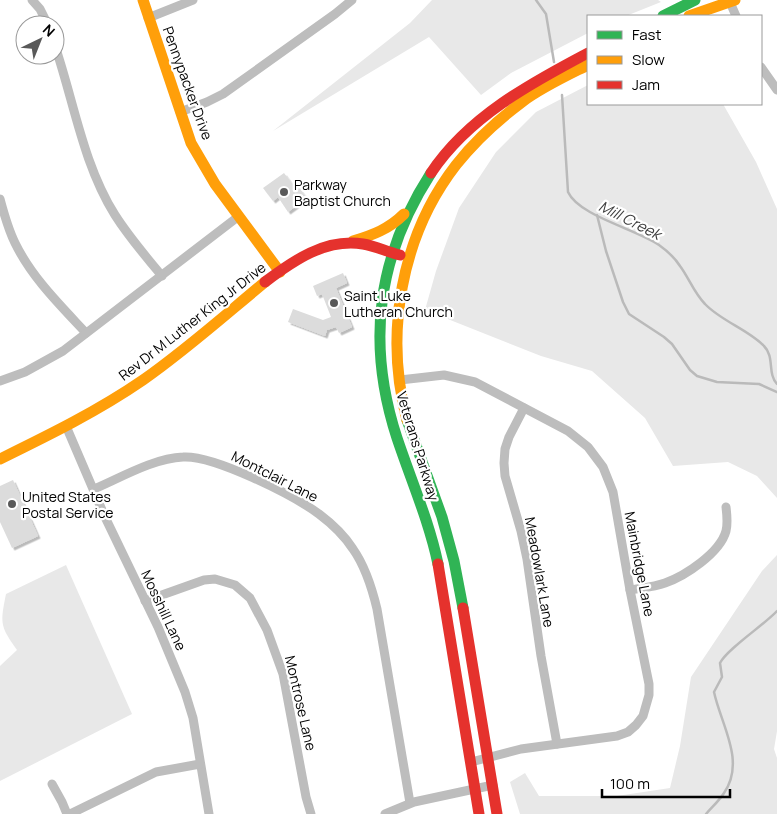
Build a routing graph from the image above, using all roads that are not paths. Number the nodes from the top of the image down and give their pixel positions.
1 (32, 0) edge
2 (143, 0) edge
3 (193, 0) edge
4 (352, 0) edge
5 (695, 0) edge
6 (731, 1) edge
7 (43, 15) edge
8 (665, 15) edge
9 (692, 15) edge
10 (736, 15) edge
11 (148, 18) junction
12 (587, 54) edge
13 (61, 65) edge
14 (587, 66) edge
15 (762, 68) edge
16 (777, 90) edge
17 (180, 112) junction
18 (0, 200) edge
19 (411, 205) junction
20 (239, 216) junction
21 (346, 243) junction
22 (392, 253) junction
23 (409, 256) junction
24 (280, 272) junction
25 (162, 276) junction
26 (86, 333) junction
27 (400, 380) junction
28 (0, 381) edge
29 (524, 408) junction
30 (66, 426) junction
31 (0, 459) edge
32 (94, 489) junction
33 (726, 508) dead end
34 (630, 590) junction
35 (145, 601) junction
36 (557, 744) junction
37 (487, 757) junction
38 (471, 762) junction
39 (200, 764) junction
40 (52, 784) dead end
41 (493, 785) junction
42 (475, 790) junction
43 (410, 803) junction
44 (68, 814) edge
45 (208, 814) edge
46 (311, 814) edge
47 (385, 814) edge
48 (479, 814) edge
49 (497, 814) edge

1 - 7 street
2 - 11 main road, Pennypacker Drive
3 - 11 street
4 - 17 street
5 - 8 main road
6 - 9 main road
6 - 10 street
11 - 17 main road, Pennypacker Drive
12 - 19 main road, Veterans Parkway
13 - 25 street
14 - 23 main road, Veterans Parkway
15 - 16 street
17 - 20 main road, Pennypacker Drive
18 - 26 street
19 - 21 main road
19 - 22 main road, Veterans Parkway
20 - 24 main road, Pennypacker Drive
20 - 25 street
21 - 22 main road, Rev Dr M Luther King Jr Drive
21 - 24 main road, Rev Dr M Luther King Jr Drive
22 - 23 main road, Rev Dr M Luther King Jr Drive
22 - 38 main road, Veterans Parkway
23 - 27 main road, Veterans Parkway
24 - 30 main road, Rev Dr M Luther King Jr Drive
25 - 26 street
26 - 28 street
27 - 29 street, Mainbridge Lane
27 - 37 main road, Veterans Parkway
29 - 34 street, Mainbridge Lane
29 - 36 street, Meadowlark Lane
30 - 31 main road, Rev Dr M Luther King Jr Drive
30 - 32 street, Mosshill Lane
32 - 35 street, Mosshill Lane
32 - 43 street, Montclair Lane
33 - 34 street
34 - 36 street, Mainbridge Lane
35 - 39 street, Mosshill Lane
35 - 46 street, Montrose Lane
36 - 37 street, Mainbridge Lane
37 - 38 street, Mainbridge Lane
37 - 41 main road, Veterans Parkway
38 - 42 main road, Veterans Parkway
39 - 44 street
39 - 45 street, Mosshill Lane
40 - 44 street
41 - 42 street
41 - 49 main road, Veterans Parkway
42 - 43 street
42 - 48 main road, Veterans Parkway
43 - 47 street

